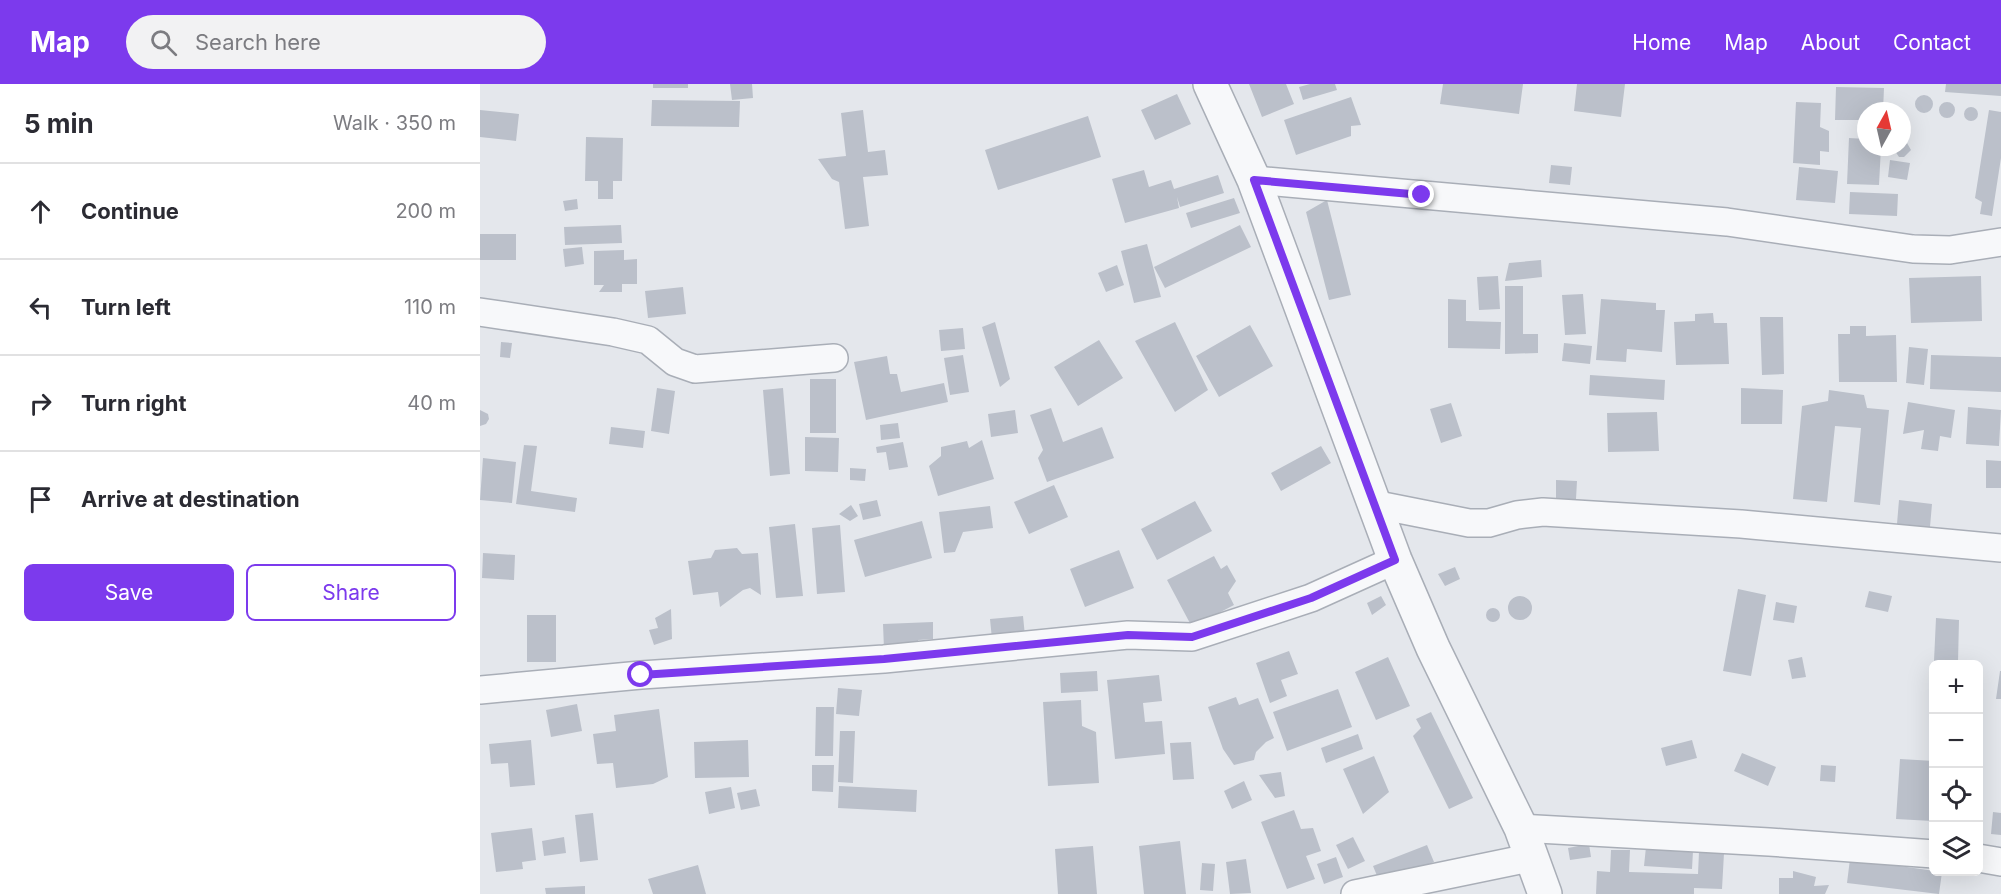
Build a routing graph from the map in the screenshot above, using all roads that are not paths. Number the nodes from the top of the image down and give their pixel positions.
1 (1210, 84) edge
2 (1254, 180) junction
3 (2001, 242) edge
4 (480, 312) edge
5 (834, 358) dead end
6 (1373, 504) junction
7 (2001, 548) edge
8 (1395, 560) junction
9 (480, 690) edge
10 (1525, 843) junction
11 (1929, 854) edge
12 (1983, 859) edge
13 (2001, 862) edge
14 (1355, 894) edge
15 (1545, 894) edge

1 - 2 street
2 - 3 street
2 - 6 street
4 - 5 street
6 - 7 street
6 - 8 street
8 - 9 street
8 - 10 street
10 - 11 street
10 - 14 street
10 - 15 street
12 - 13 street

